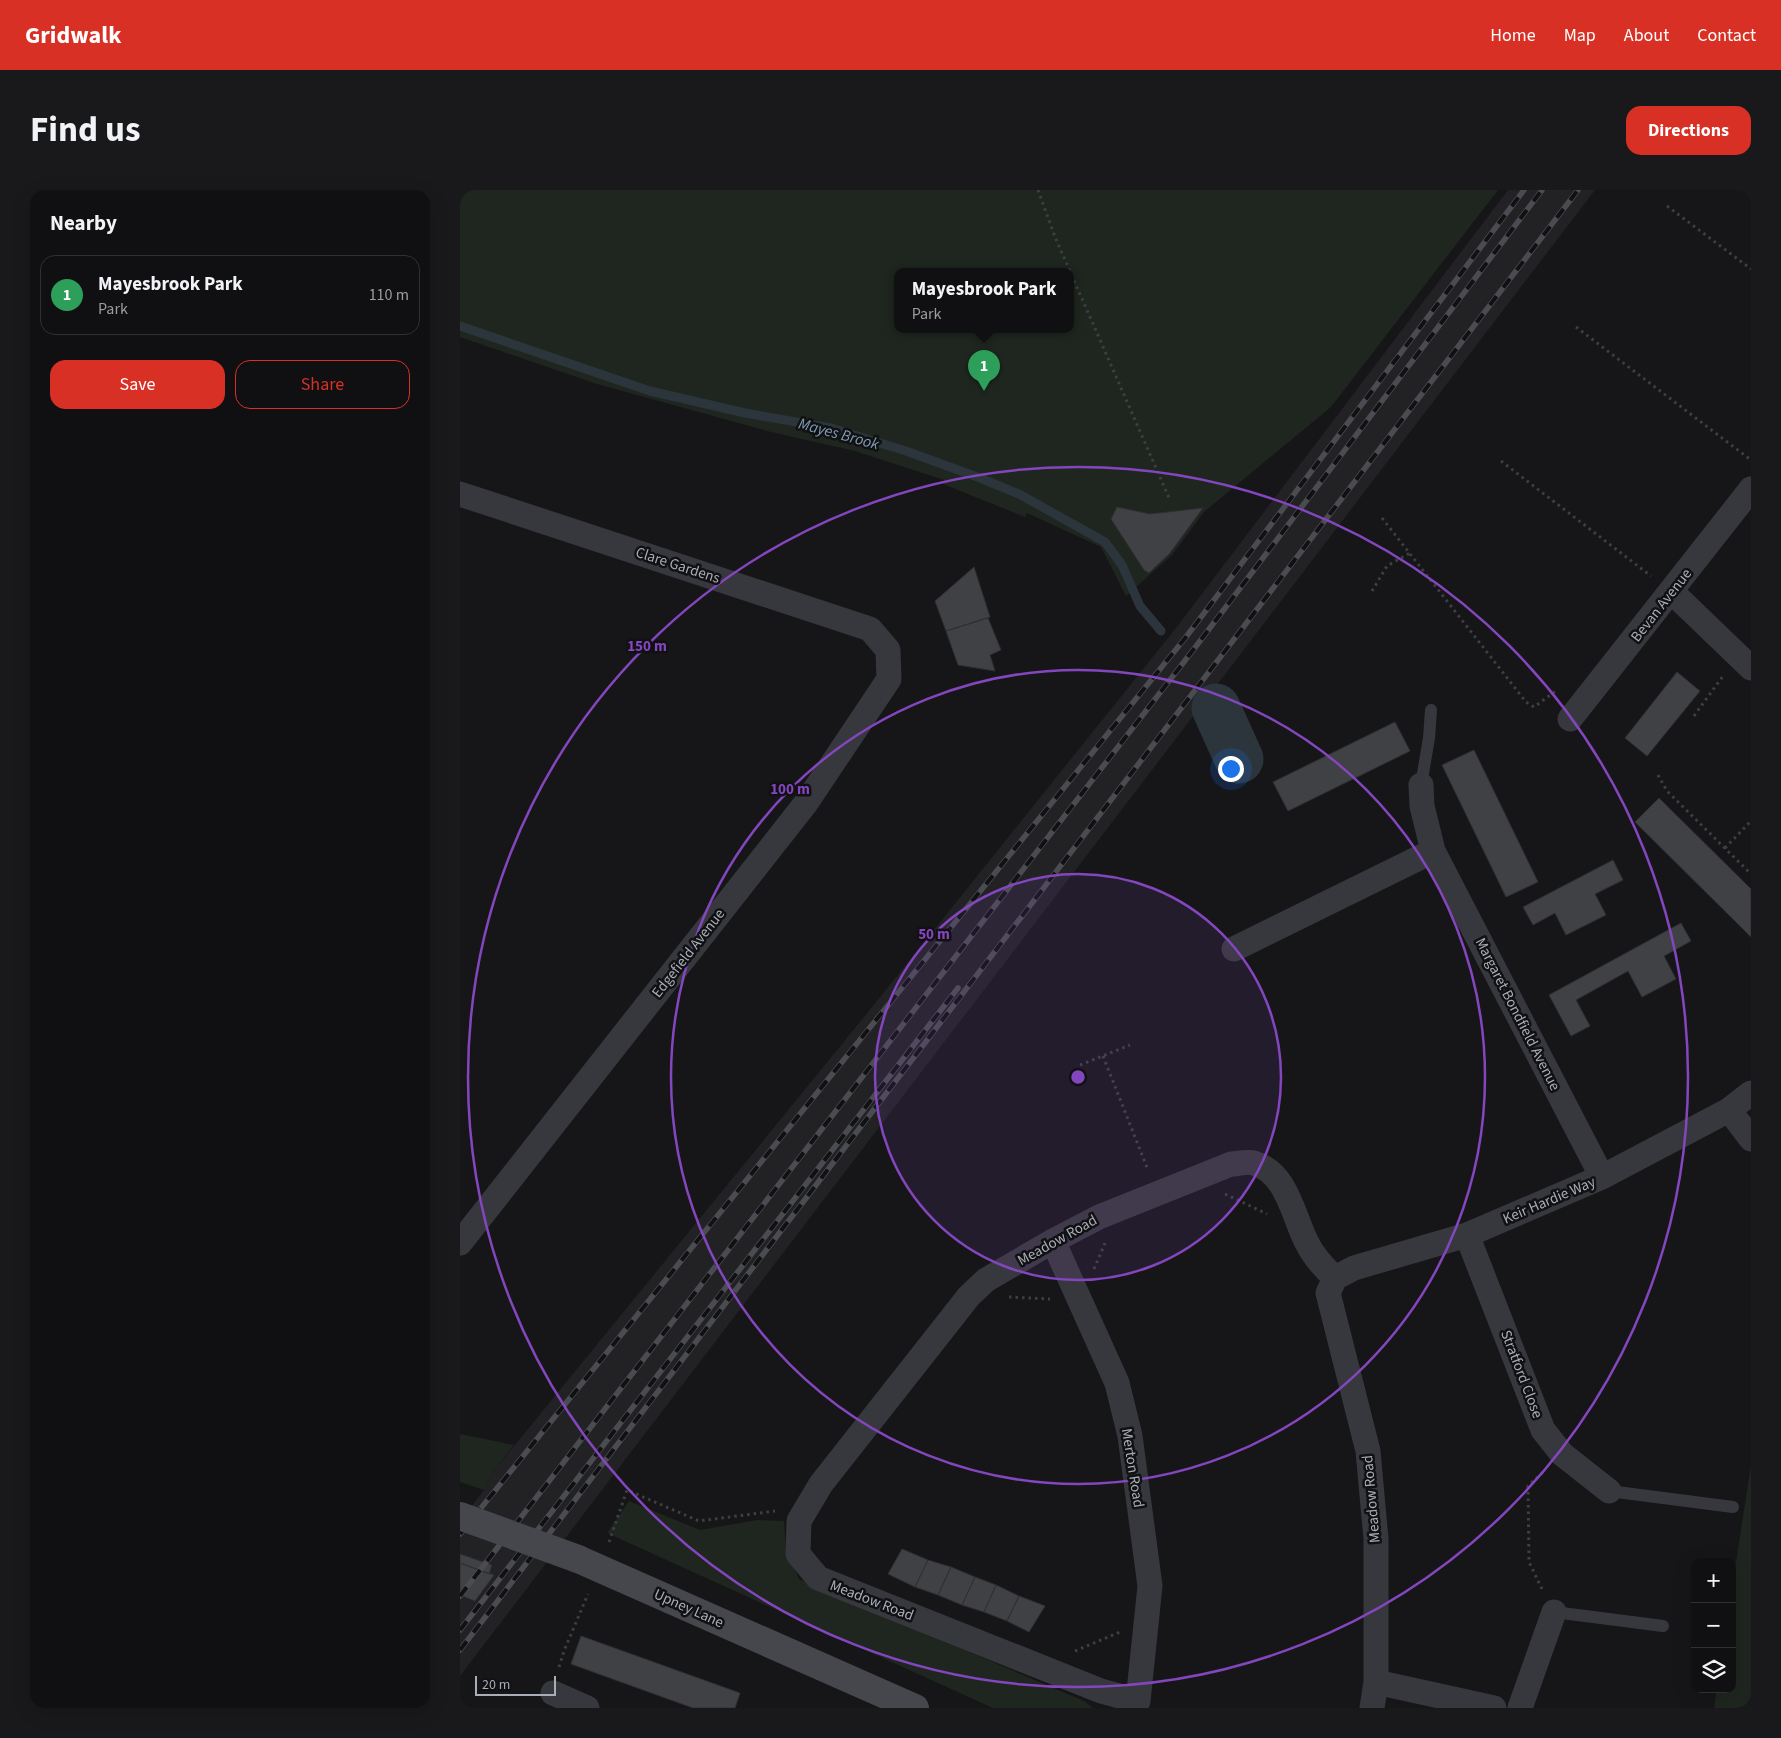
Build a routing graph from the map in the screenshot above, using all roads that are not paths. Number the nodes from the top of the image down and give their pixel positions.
1 (1751, 489) edge
2 (460, 494) edge
3 (1672, 592) junction
4 (888, 650) joint
5 (1744, 661) edge
6 (1431, 710) dead end
7 (1577, 711) road end
8 (1421, 785) joint
9 (1433, 851) junction
10 (1234, 949) dead end
11 (1751, 1093) edge
12 (1729, 1110) junction
13 (1751, 1139) edge
14 (1602, 1177) junction
15 (1467, 1235) junction
16 (1053, 1241) junction
17 (460, 1243) edge
18 (1335, 1278) junction
19 (1609, 1491) joint
20 (1733, 1507) dead end
21 (460, 1516) edge
22 (1554, 1612) joint
23 (1663, 1626) dead end
24 (1376, 1682) junction
25 (553, 1693) dead end
26 (1137, 1704) edge
27 (587, 1708) edge
28 (915, 1708) edge
29 (1372, 1708) edge
30 (1494, 1708) edge
31 (1520, 1708) edge

1 - 3 street, Bevan Avenue
2 - 4 street, Clare Gardens
3 - 5 street
3 - 7 street, Bevan Avenue
4 - 17 street, Edgefield Avenue
6 - 8 lane
8 - 9 street, Margaret Bondfield Avenue
9 - 10 street
9 - 14 street, Margaret Bondfield Avenue
11 - 12 street, Keir Hardie Way
12 - 13 street
12 - 14 street, Keir Hardie Way
14 - 15 street, Keir Hardie Way
15 - 18 street, Keir Hardie Way
15 - 19 street, Stratford Close
16 - 18 street, Meadow Road
16 - 26 street, Merton Road
16 - 26 street, Meadow Road
18 - 24 street, Meadow Road
19 - 20 lane
21 - 28 street, Upney Lane, bridge
22 - 23 lane
22 - 31 street
24 - 29 street, Meadow Road
24 - 30 street
25 - 27 street

